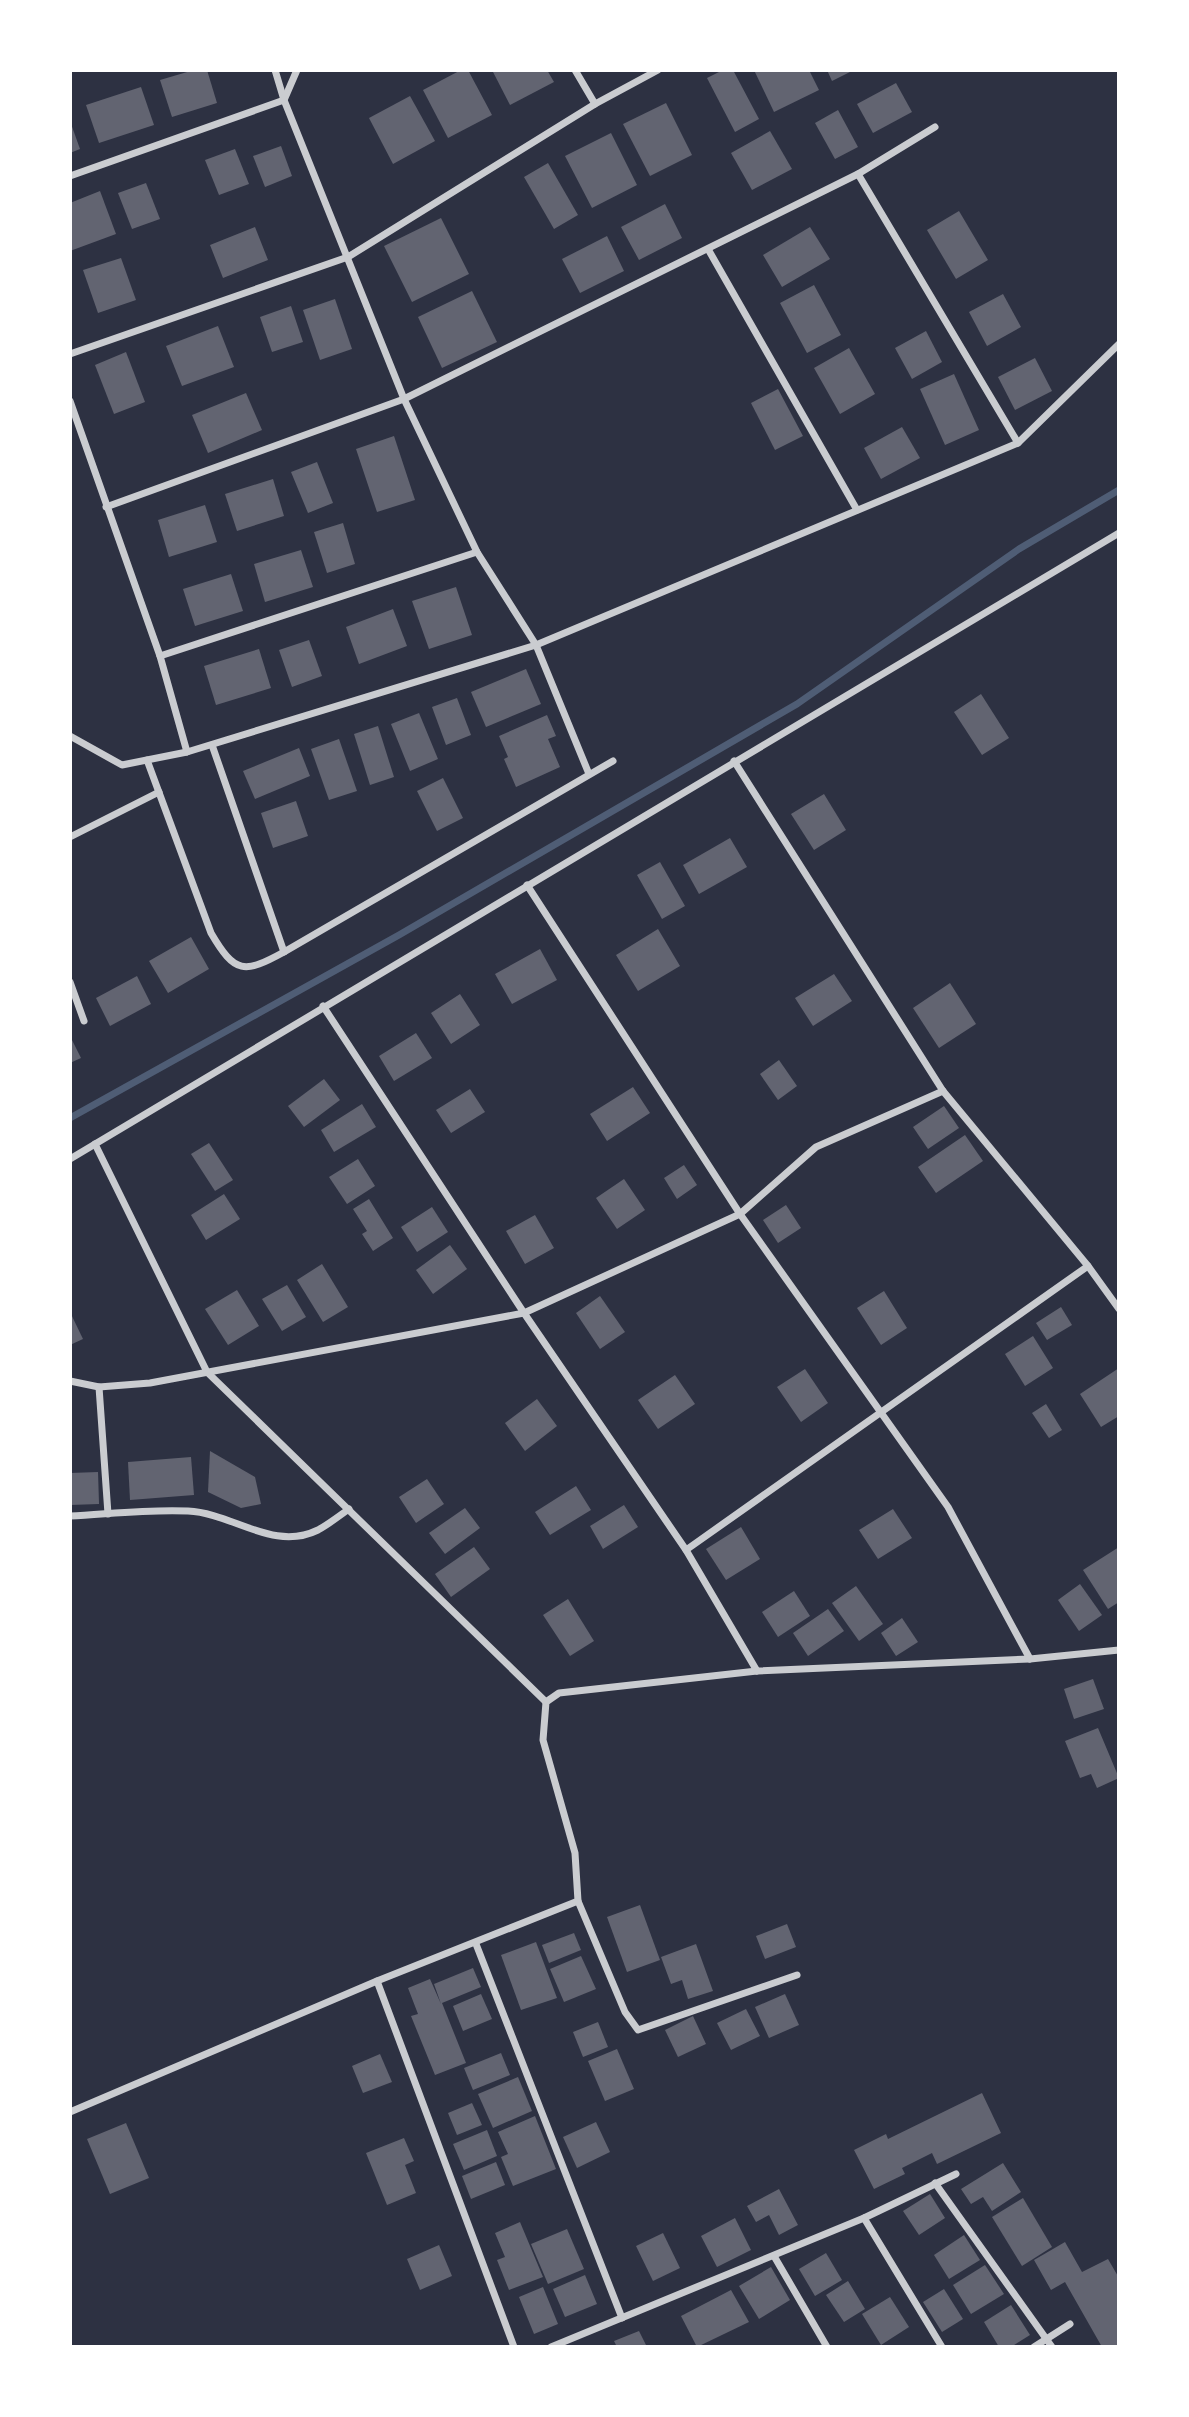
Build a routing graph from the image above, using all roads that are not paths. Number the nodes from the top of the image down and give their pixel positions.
1 (275, 70) edge
2 (297, 70) edge
3 (575, 70) edge
4 (658, 70) edge
5 (284, 100) junction
6 (594, 104) junction
7 (935, 127) dead end
8 (858, 174) junction
9 (70, 176) edge
10 (708, 249) junction
11 (348, 257) junction
12 (1119, 344) edge
13 (70, 354) edge
14 (404, 399) junction
15 (70, 401) edge
16 (1017, 443) junction
17 (106, 507) junction
18 (857, 510) junction
19 (1119, 533) edge
20 (477, 552) junction
21 (536, 645) junction
22 (160, 656) junction
23 (70, 736) edge
24 (212, 745) junction
25 (187, 752) junction
26 (147, 760) junction
27 (613, 761) dead end
28 (734, 761) junction
29 (589, 774) junction
30 (159, 792) junction
31 (70, 837) edge
32 (527, 885) junction
33 (284, 952) junction
34 (70, 982) edge
35 (323, 1006) junction
36 (84, 1021) dead end
37 (943, 1091) junction
38 (95, 1143) junction
39 (70, 1159) edge
40 (740, 1214) junction
41 (1088, 1266) junction
42 (1119, 1309) edge
43 (524, 1313) junction
44 (207, 1372) junction
45 (70, 1381) edge
46 (99, 1387) junction
47 (880, 1411) junction
48 (349, 1509) junction
49 (108, 1514) junction
50 (70, 1516) edge
51 (686, 1550) junction
52 (1119, 1650) edge
53 (1030, 1659) junction
54 (757, 1671) junction
55 (546, 1702) junction
56 (578, 1901) junction
57 (476, 1944) junction
58 (797, 1975) dead end
59 (377, 1982) junction
60 (70, 2112) edge
61 (956, 2174) dead end
62 (935, 2183) junction
63 (864, 2218) junction
64 (774, 2256) junction
65 (622, 2318) junction
66 (1070, 2324) dead end
67 (1046, 2338) junction
68 (514, 2347) edge
69 (551, 2347) edge
70 (827, 2347) edge
71 (942, 2347) edge
72 (1034, 2347) edge
73 (1052, 2347) edge

1 - 5 street
2 - 5 street
3 - 6 street
4 - 6 street
5 - 9 street
5 - 11 street
6 - 11 street
7 - 8 street
8 - 10 street
8 - 16 street
10 - 14 street
10 - 18 street
11 - 13 street
11 - 14 street
12 - 16 street
14 - 17 street
14 - 20 street
15 - 17 street
16 - 18 street
17 - 22 street
18 - 21 street
19 - 28 street
20 - 21 street
20 - 22 street
21 - 24 street
21 - 29 street
22 - 25 street
23 - 26 street
24 - 25 street
24 - 33 street
25 - 26 street
26 - 30 street
27 - 29 street
28 - 32 street
28 - 37 street
29 - 33 street
30 - 31 street
30 - 33 street
32 - 35 street
32 - 40 street
34 - 36 street
35 - 38 street
35 - 43 street
37 - 40 street
37 - 41 street
38 - 39 street
38 - 44 street
40 - 43 street
40 - 47 street
41 - 42 street
41 - 47 street
43 - 44 street
43 - 51 street
44 - 46 street
44 - 48 street
45 - 46 street
46 - 49 street
47 - 51 street
47 - 53 street
48 - 49 street
48 - 55 street
49 - 50 street
51 - 54 street
52 - 53 street
53 - 54 street
54 - 55 street
55 - 56 street
56 - 57 street
56 - 58 street
57 - 59 street
57 - 65 street
59 - 60 street
59 - 68 street
61 - 62 street
62 - 63 street
62 - 67 street
63 - 64 street
63 - 71 street
64 - 65 street
64 - 70 street
65 - 69 street
66 - 67 street
67 - 72 street
67 - 73 street

